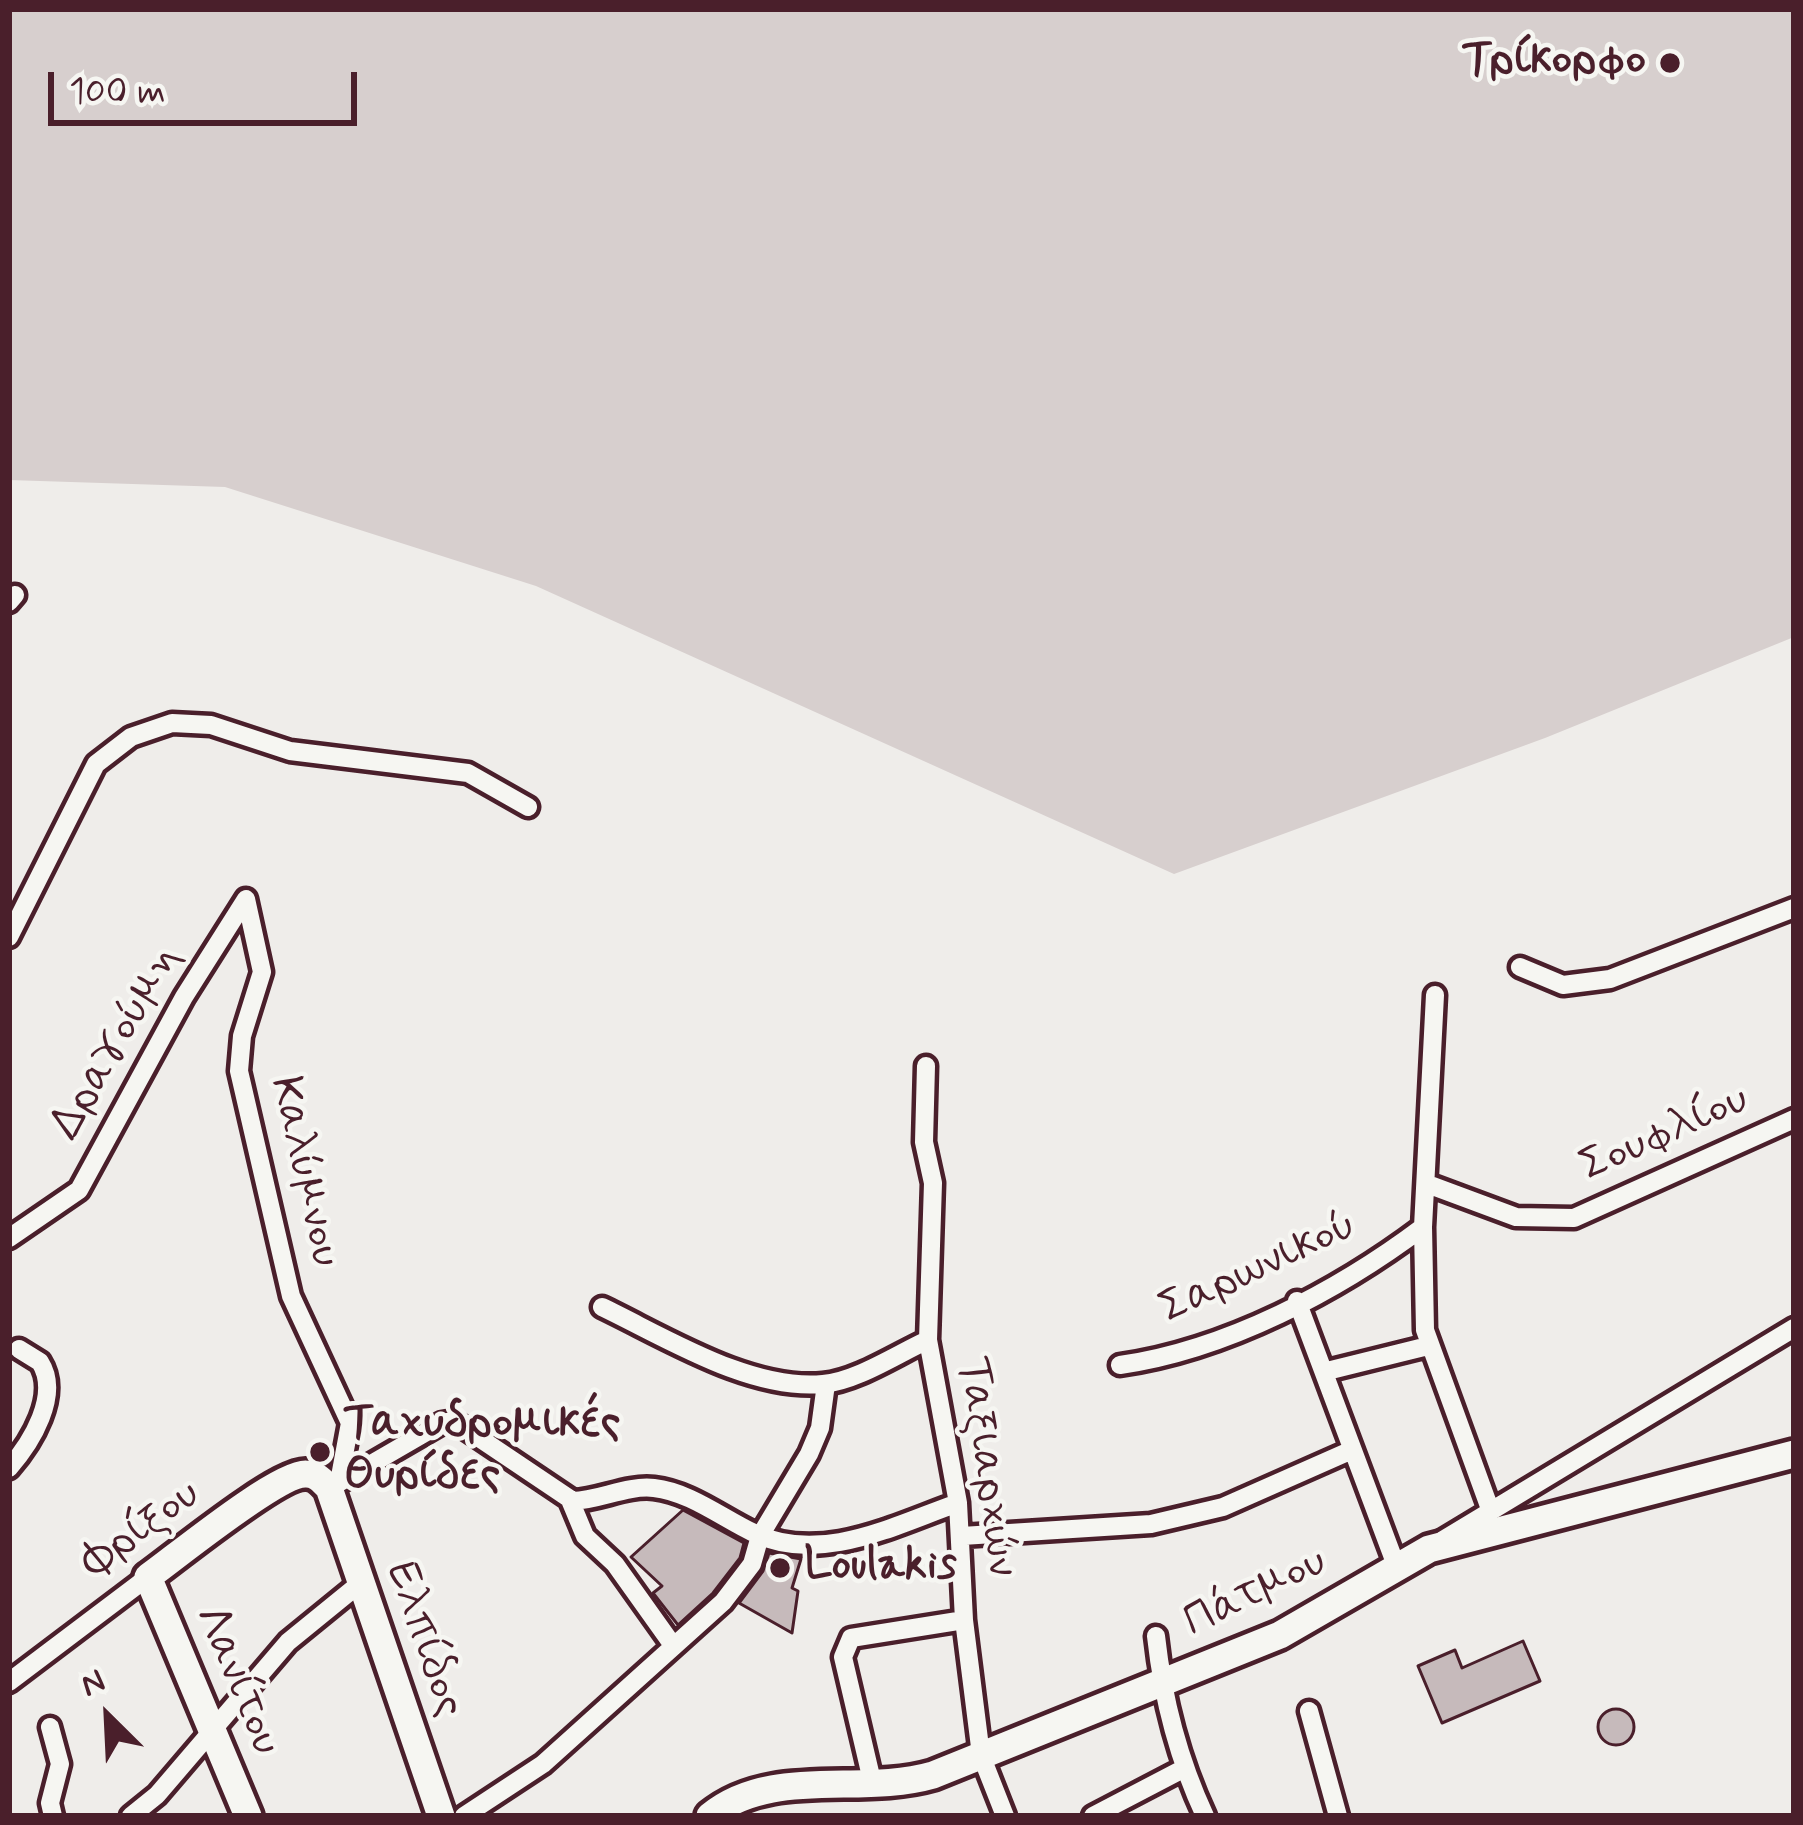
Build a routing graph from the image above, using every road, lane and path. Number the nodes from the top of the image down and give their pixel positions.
1 (528, 807) dead end
2 (1794, 908) edge
3 (230, 922) joint
4 (9, 937) edge
5 (1520, 967) dead end
6 (1435, 995) dead end
7 (926, 1066) dead end
8 (1794, 1118) edge
9 (1430, 1185) junction
10 (1424, 1227) junction
11 (9, 1238) edge
12 (1297, 1301) junction
13 (602, 1306) dead end
14 (1794, 1328) edge
15 (928, 1340) junction
16 (1428, 1346) junction
17 (19, 1349) dead end
18 (1120, 1365) dead end
19 (1327, 1371) junction
20 (826, 1384) junction
21 (1352, 1450) junction
22 (1794, 1454) edge
23 (9, 1468) edge
24 (334, 1485) junction
25 (570, 1500) junction
26 (958, 1503) junction
27 (1490, 1509) junction
28 (760, 1536) junction
29 (962, 1536) junction
30 (1429, 1549) junction
31 (1397, 1568) junction
32 (148, 1577) junction
33 (358, 1585) junction
34 (964, 1620) junction
35 (1156, 1636) dead end
36 (672, 1644) junction
37 (9, 1682) edge
38 (1162, 1684) junction
39 (1310, 1711) dead end
40 (50, 1726) dead end
41 (210, 1732) junction
42 (981, 1755) junction
43 (1183, 1769) junction
44 (873, 1785) junction
45 (53, 1816) edge
46 (131, 1816) edge
47 (248, 1816) edge
48 (441, 1816) edge
49 (464, 1816) edge
50 (710, 1816) edge
51 (1005, 1816) edge
52 (1093, 1816) edge
53 (1205, 1816) edge
54 (1338, 1816) edge

1 - 4 street
2 - 5 street
3 - 11 street, Δραγούμη
3 - 24 street, Καλύμνου
6 - 9 street
7 - 15 street, Ταξιαρχών
8 - 9 street, Σουφλίου
9 - 10 street
10 - 12 street, Σαρωνικού
10 - 16 street
12 - 18 street, Σαρωνικού
12 - 19 street
13 - 20 street
14 - 27 street, Πάτμου
15 - 20 street, Ταξιαρχών
15 - 26 street, Ταξιαρχών
16 - 19 street
16 - 27 street
17 - 23 street
19 - 21 street
20 - 28 street
21 - 29 street
21 - 31 street
22 - 30 street
24 - 25 street
24 - 32 street, Φρίξου
24 - 33 street, Ελπίδος
25 - 28 street
25 - 36 street
26 - 28 street
26 - 29 street, Ταξιαρχών
27 - 30 street, Πάτμου
28 - 36 street
29 - 34 street, Ταξιαρχών
30 - 31 street, Πάτμου
31 - 38 street, Πάτμου
32 - 37 street, Φρίξου
32 - 41 street, Λανίτου
33 - 41 street
33 - 48 street, Ελπίδος
34 - 42 street, Ταξιαρχών
34 - 44 street
35 - 38 street
36 - 49 street
38 - 42 street, Πάτμου
38 - 43 street
39 - 54 street
40 - 45 street
41 - 46 street
41 - 47 street, Λανίτου
42 - 44 street, Πάτμου
42 - 51 street, Ταξιαρχών
43 - 52 street
43 - 53 street
44 - 50 street, Πάτμου

